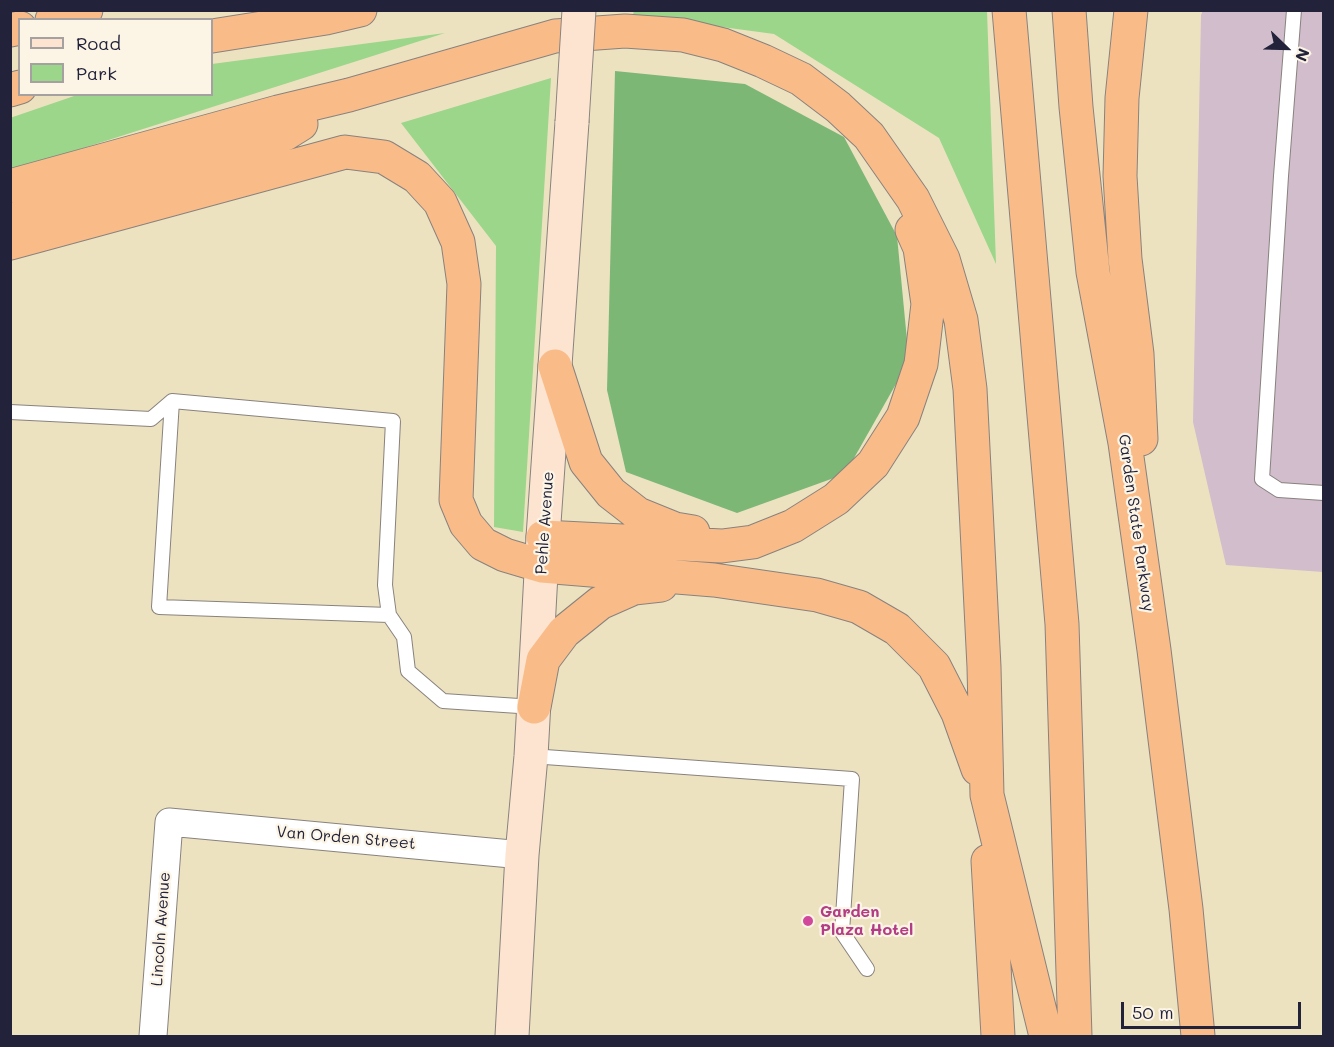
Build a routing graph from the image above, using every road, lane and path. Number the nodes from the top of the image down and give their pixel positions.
1 (86, 10) edge
2 (360, 10) edge
3 (579, 10) edge
4 (1009, 10) edge
5 (1069, 10) edge
6 (1131, 10) edge
7 (1294, 10) edge
8 (59, 18) edge
9 (213, 36) edge
10 (349, 95) junction
11 (869, 136) junction
12 (10, 186) edge
13 (10, 221) edge
14 (10, 243) edge
15 (555, 366) junction
16 (172, 401) junction
17 (10, 412) edge
18 (1323, 493) edge
19 (793, 526) junction
20 (543, 552) junction
21 (714, 580) junction
22 (389, 615) junction
23 (1154, 650) junction
24 (534, 707) junction
25 (531, 756) junction
26 (987, 795) junction
27 (169, 822) joint
28 (522, 855) junction
29 (867, 969) dead end
30 (153, 1036) edge
31 (512, 1036) edge
32 (998, 1036) edge
33 (1046, 1036) edge
34 (1075, 1036) edge
35 (1198, 1036) edge

1 - 8 highway
2 - 9 highway
3 - 15 street, Pehle Avenue, bridge
4 - 34 highway
5 - 23 highway, Garden State Parkway
6 - 23 highway
7 - 18 lane
10 - 11 highway
10 - 12 highway
10 - 13 highway
11 - 19 highway
11 - 26 highway
14 - 20 highway
15 - 19 highway
15 - 20 street, Pehle Avenue
16 - 17 lane
16 - 22 lane
16 - 22 lane
19 - 20 highway
20 - 21 highway
20 - 24 street, Pehle Avenue
21 - 24 highway
21 - 26 highway
22 - 24 lane
23 - 35 highway, Garden State Parkway
24 - 25 street, Pehle Avenue
25 - 28 street, Pehle Avenue
25 - 29 lane
26 - 32 highway
26 - 33 highway
27 - 28 street, Van Orden Street
27 - 30 street, Lincoln Avenue
28 - 31 street, Pehle Avenue

